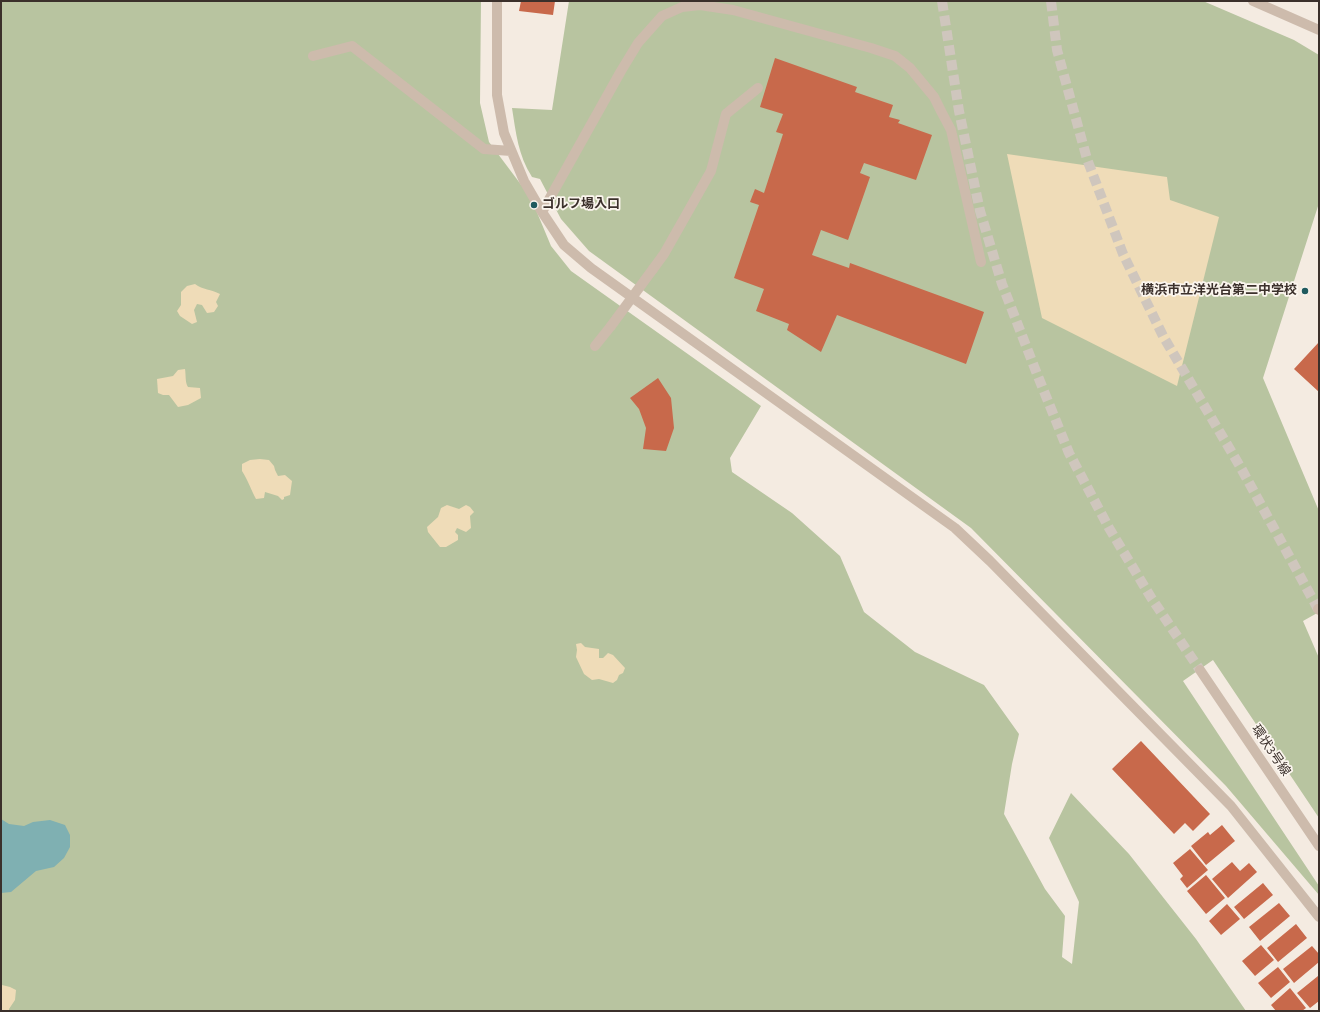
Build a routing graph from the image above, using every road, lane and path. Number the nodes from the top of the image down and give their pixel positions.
1 (497, 1) edge
2 (1253, 1) edge
3 (1319, 30) edge
4 (313, 56) dead end
5 (758, 88) dead end
6 (511, 151) junction
7 (542, 212) junction
8 (981, 262) dead end
9 (595, 346) dead end
10 (1200, 670) tunnel mouth
11 (1319, 846) edge
12 (1319, 917) edge

1 - 6 street
2 - 3 street
4 - 6 street
5 - 9 street, bridge
6 - 7 street
7 - 8 street
7 - 12 street
10 - 11 street, 環状3号線

